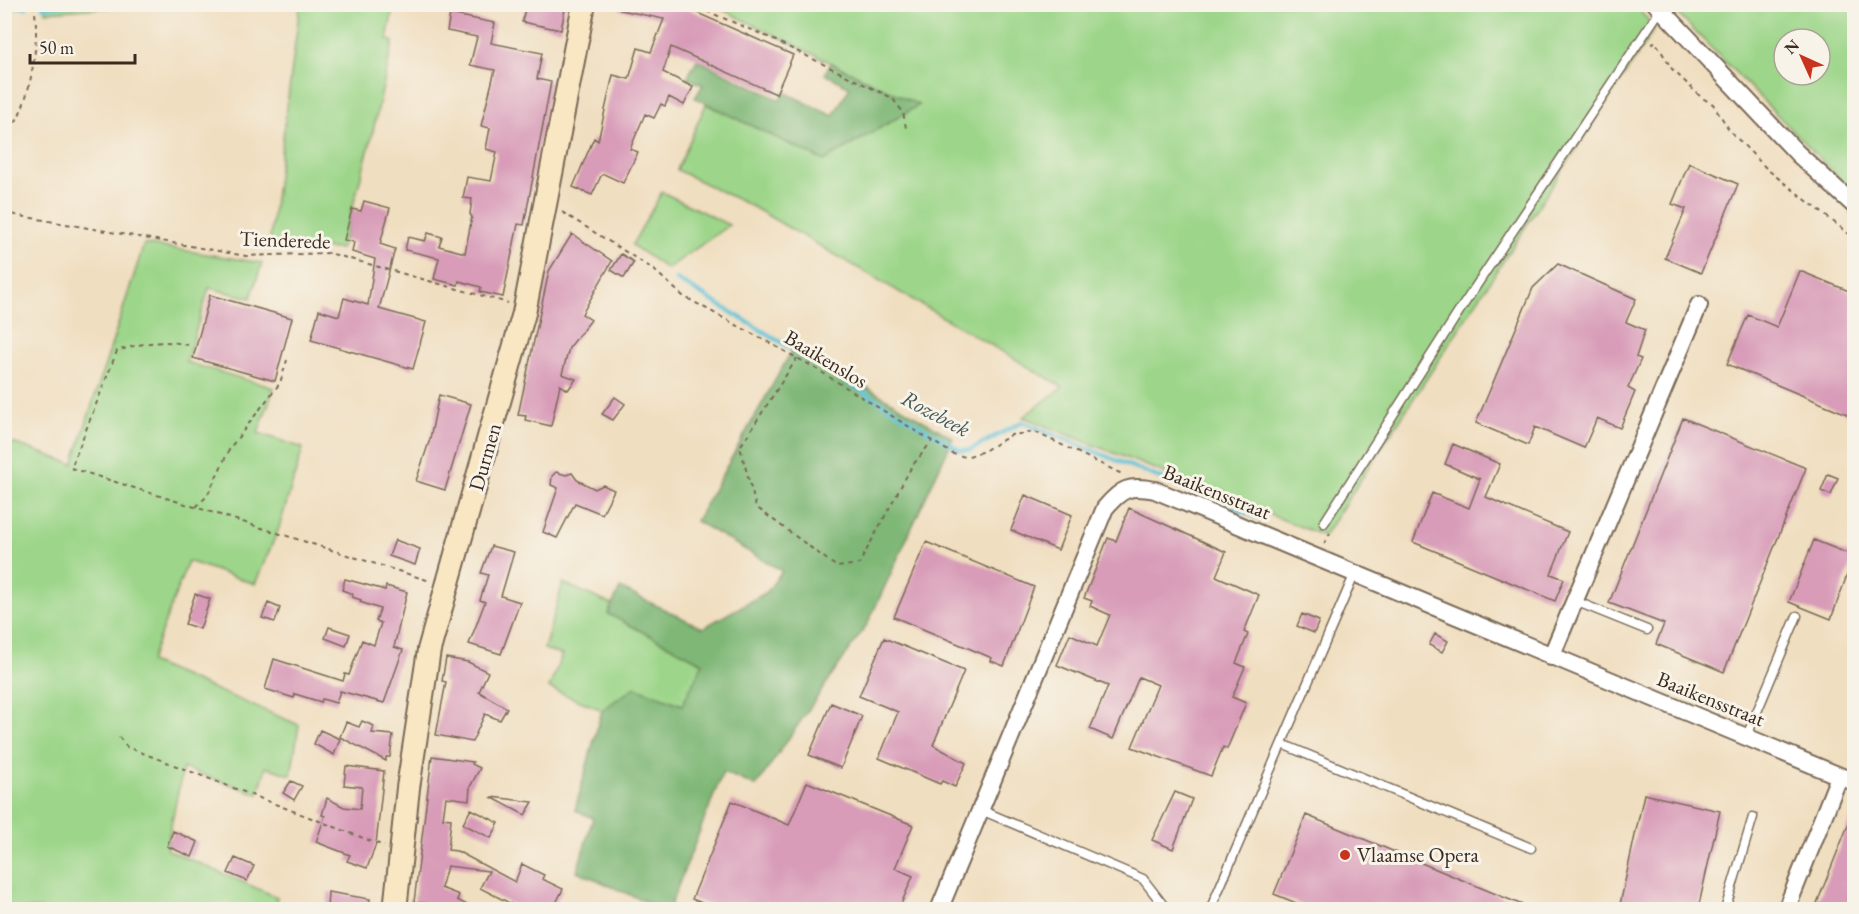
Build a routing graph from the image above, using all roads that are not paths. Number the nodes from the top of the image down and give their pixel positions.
1 (584, 4) edge
2 (1659, 7) edge
3 (1854, 205) edge
4 (1699, 305) dead end
5 (1324, 523) dead end
6 (1355, 573) junction
7 (1575, 601) junction
8 (1797, 616) dead end
9 (1647, 630) dead end
10 (1551, 657) junction
11 (1746, 738) junction
12 (1282, 744) junction
13 (1847, 779) edge
14 (981, 810) junction
15 (1753, 817) dead end
16 (1531, 848) dead end
17 (395, 909) edge
18 (939, 909) edge
19 (1167, 909) edge
20 (1210, 909) edge
21 (1725, 909) edge
22 (1786, 909) edge

1 - 17 street, Durmen
2 - 3 street
2 - 5 lane
4 - 7 street
6 - 10 street, Baaikensstraat
6 - 12 lane
6 - 14 street, Baaikensstraat
7 - 9 lane
7 - 10 street
8 - 11 lane
10 - 11 street, Baaikensstraat
11 - 13 street, Baaikensstraat
12 - 16 lane
12 - 20 lane
13 - 22 street
14 - 18 street, Baaikensstraat
14 - 19 lane
15 - 21 lane

